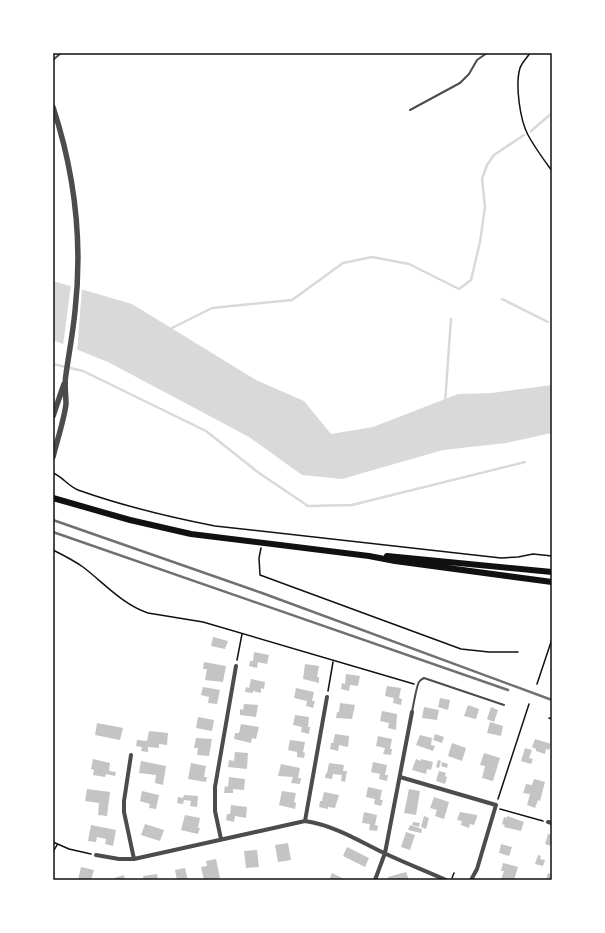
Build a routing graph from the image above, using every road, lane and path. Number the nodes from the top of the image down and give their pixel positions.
1 (61, 53) edge
2 (487, 53) edge
3 (530, 53) edge
4 (53, 60) edge
5 (53, 107) edge
6 (410, 110) dead end
7 (552, 172) edge
8 (65, 381) junction
9 (53, 416) edge
10 (53, 457) edge
11 (53, 473) edge
12 (53, 498) edge
13 (262, 543) junction
14 (53, 550) edge
15 (369, 556) junction
16 (552, 556) edge
17 (552, 572) edge
18 (552, 582) edge
19 (242, 634) junction
20 (552, 639) edge
21 (518, 652) dead end
22 (334, 661) junction
23 (236, 666) joint
24 (537, 684) dead end
25 (417, 686) junction
26 (327, 697) joint
27 (529, 704) dead end
28 (504, 705) dead end
29 (412, 712) joint
30 (548, 718) dead end
31 (552, 720) edge
32 (131, 755) dead end
33 (400, 777) junction
34 (496, 805) junction
35 (305, 821) junction
36 (550, 823) edge
37 (221, 839) junction
38 (53, 842) edge
39 (58, 845) junction
40 (53, 852) edge
41 (385, 853) junction
42 (96, 855) joint
43 (134, 859) junction
44 (454, 873) dead end
45 (375, 880) edge
46 (446, 880) edge
47 (451, 880) edge
48 (471, 880) edge

1 - 4 lane
2 - 6 lane
3 - 7 path
5 - 8 street
8 - 9 street
8 - 10 street
11 - 16 path
12 - 13 main road
13 - 15 main road
13 - 21 path
14 - 19 path
15 - 17 main road
15 - 18 main road
19 - 22 path
19 - 23 path
20 - 24 path
22 - 25 path
22 - 26 path
23 - 37 street
25 - 28 lane
25 - 29 lane
26 - 35 street
27 - 34 path
29 - 33 street
30 - 31 path
32 - 43 street
33 - 34 street
33 - 41 street
34 - 36 path
34 - 48 street
35 - 37 street
35 - 41 street
37 - 43 street
38 - 39 path
39 - 40 path
39 - 42 path
41 - 45 street
41 - 46 street
42 - 43 street
44 - 47 path

